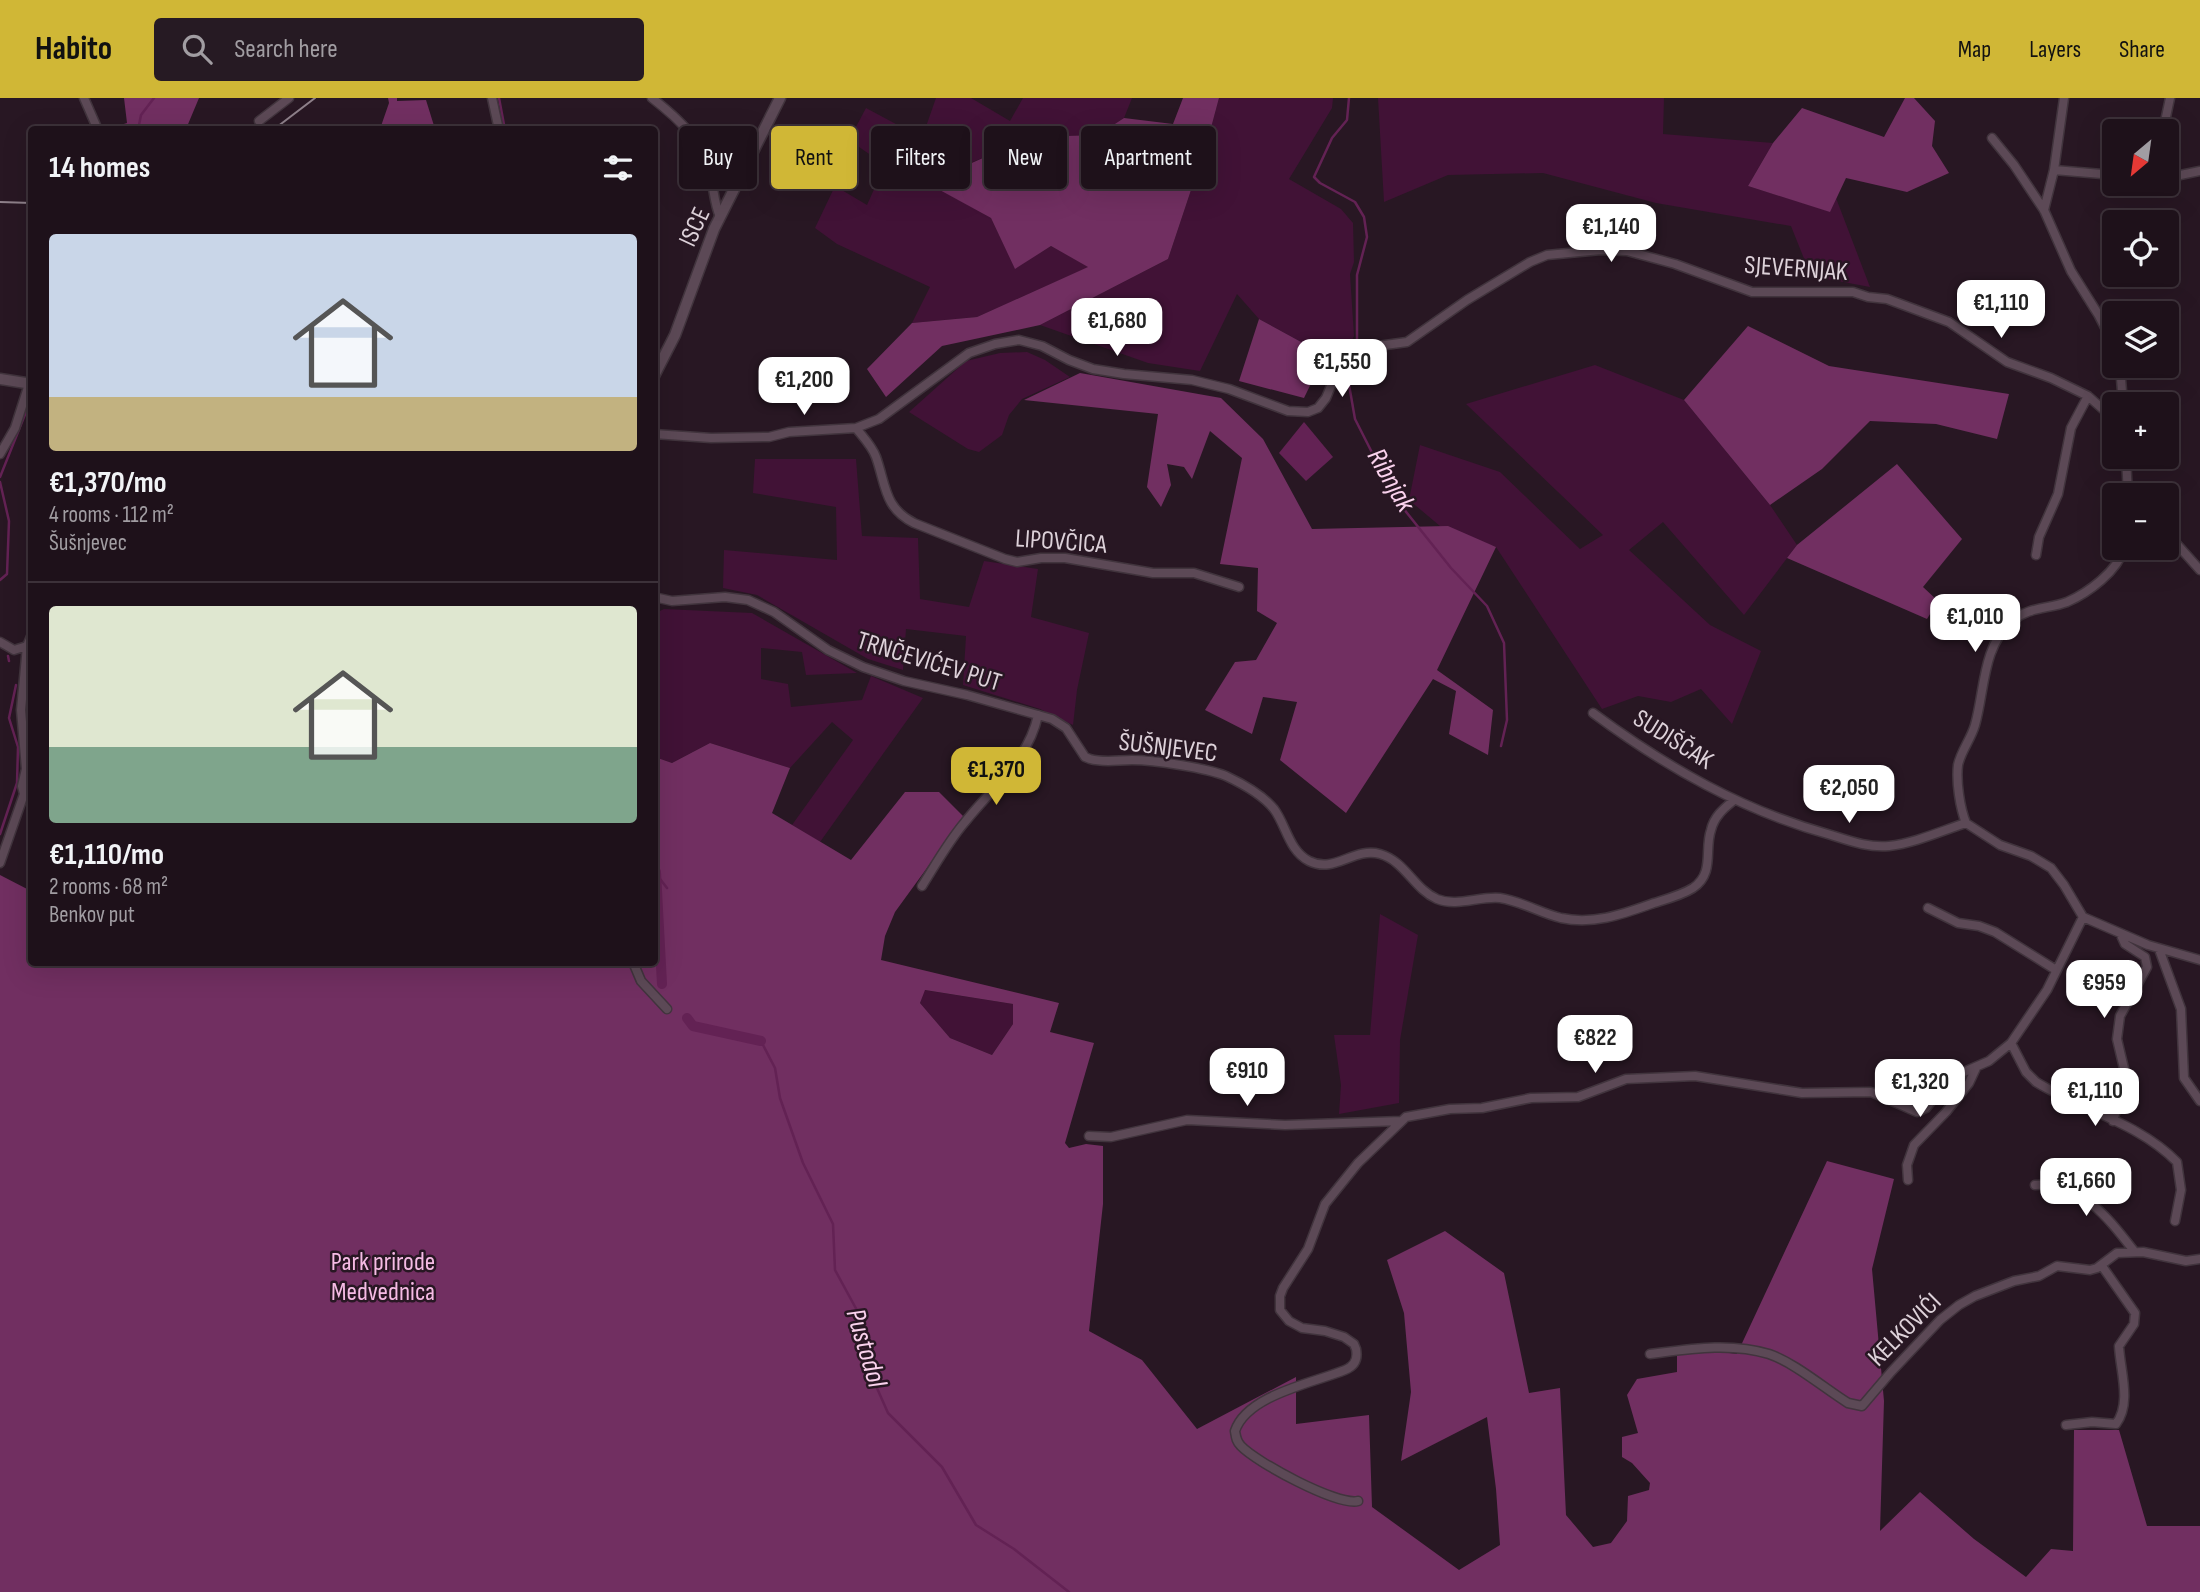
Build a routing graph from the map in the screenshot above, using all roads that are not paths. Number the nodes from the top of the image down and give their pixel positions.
1 (84, 98) edge
2 (289, 98) edge
3 (492, 98) edge
4 (652, 98) edge
5 (780, 98) edge
6 (2064, 98) edge
7 (2170, 98) edge
8 (2166, 119) edge
9 (259, 121) dead end
10 (96, 126) edge
11 (498, 126) edge
12 (1992, 138) dead end
13 (2054, 170) junction
14 (2200, 171) edge
15 (2102, 174) edge
16 (2179, 175) edge
17 (2044, 210) junction
18 (720, 217) junction
19 (2102, 322) edge
20 (658, 368) edge
21 (0, 379) edge
22 (28, 384) edge
23 (28, 390) edge
24 (2088, 396) junction
25 (2102, 408) edge
26 (856, 428) junction
27 (658, 434) edge
28 (0, 454) edge
29 (2179, 547) edge
30 (2036, 555) dead end
31 (2118, 560) edge
32 (2200, 570) edge
33 (1239, 587) dead end
34 (658, 598) edge
35 (0, 642) edge
36 (27, 646) joint
37 (1593, 713) dead end
38 (1038, 715) junction
39 (1733, 801) junction
40 (1966, 823) junction
41 (0, 863) edge
42 (922, 886) dead end
43 (1928, 908) dead end
44 (2083, 917) junction
45 (2120, 933) junction
46 (2159, 949) junction
47 (2200, 960) edge
48 (635, 966) edge
49 (2056, 970) junction
50 (667, 1009) dead end
51 (2011, 1043) junction
52 (1976, 1068) junction
53 (2200, 1101) edge
54 (1401, 1121) junction
55 (2113, 1121) junction
56 (1089, 1136) dead end
57 (1908, 1180) dead end
58 (2035, 1185) dead end
59 (2175, 1221) dead end
60 (2134, 1251) junction
61 (2200, 1259) edge
62 (2102, 1266) junction
63 (1650, 1354) dead end
64 (2066, 1425) dead end
65 (1358, 1501) dead end

1 - 10 street
2 - 9 street
3 - 11 street
4 - 18 street
5 - 18 street, ISCE
6 - 13 street
7 - 8 street
12 - 17 street
13 - 15 street
13 - 17 street
14 - 16 street
17 - 19 street
18 - 20 street, ISCE
21 - 22 street
23 - 28 street
24 - 25 street, SJEVERNJAK
24 - 26 street, SJEVERNJAK
24 - 30 street
26 - 27 street
26 - 33 street, LIPOVČICA
29 - 32 street
31 - 40 street
34 - 38 street, TRNČEVIĆEV PUT
35 - 36 street
36 - 41 street
37 - 39 street, SUDIŠČAK
38 - 39 street, ŠUŠNJEVEC
38 - 42 street
39 - 40 street
40 - 44 street
43 - 49 street
44 - 45 street
44 - 49 street
45 - 46 street
45 - 55 street
46 - 47 street
46 - 53 street
48 - 50 street
49 - 51 street
51 - 52 street
51 - 55 street
52 - 54 street
52 - 57 street
54 - 56 street
54 - 65 street
55 - 59 street
58 - 60 street
60 - 61 street
60 - 62 street, KELKOVIĆI
62 - 63 street, KELKOVIĆI
62 - 64 street

